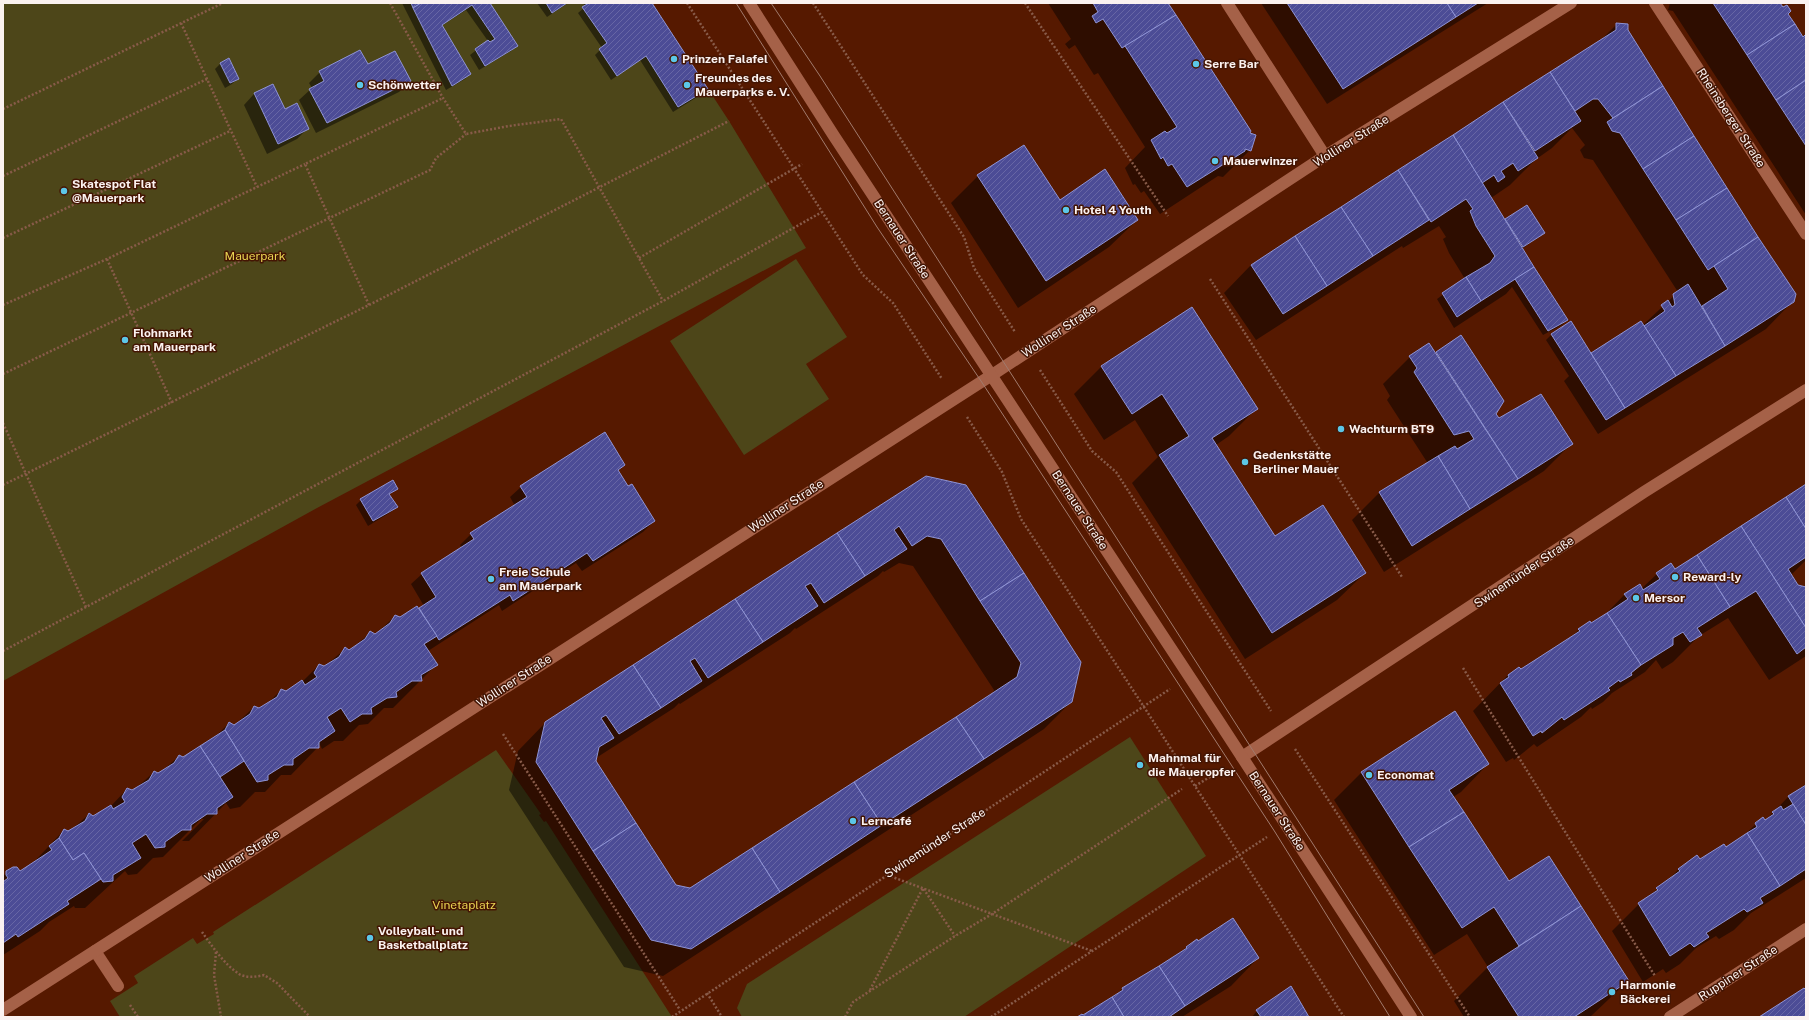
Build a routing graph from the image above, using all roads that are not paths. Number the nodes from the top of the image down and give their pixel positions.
1 (749, 3) edge
2 (1227, 3) edge
3 (1571, 3) edge
4 (1655, 3) edge
5 (1326, 156) junction
6 (1806, 234) edge
7 (992, 375) junction
8 (1806, 390) edge
9 (1242, 757) junction
10 (1806, 929) edge
11 (95, 951) junction
12 (118, 986) dead end
13 (3, 1010) edge
14 (1411, 1017) edge
15 (1670, 1017) edge

1 - 7 street, Bernauer Straße
2 - 5 street
3 - 5 street, Wolliner Straße
4 - 6 street, Rheinsberger Straße
5 - 7 street, Wolliner Straße
7 - 9 street, Bernauer Straße
7 - 11 street, Wolliner Straße
8 - 9 street, Swinemünder Straße
9 - 14 street, Bernauer Straße
10 - 15 street, Ruppiner Straße
11 - 12 street
11 - 13 street, Wolliner Straße

